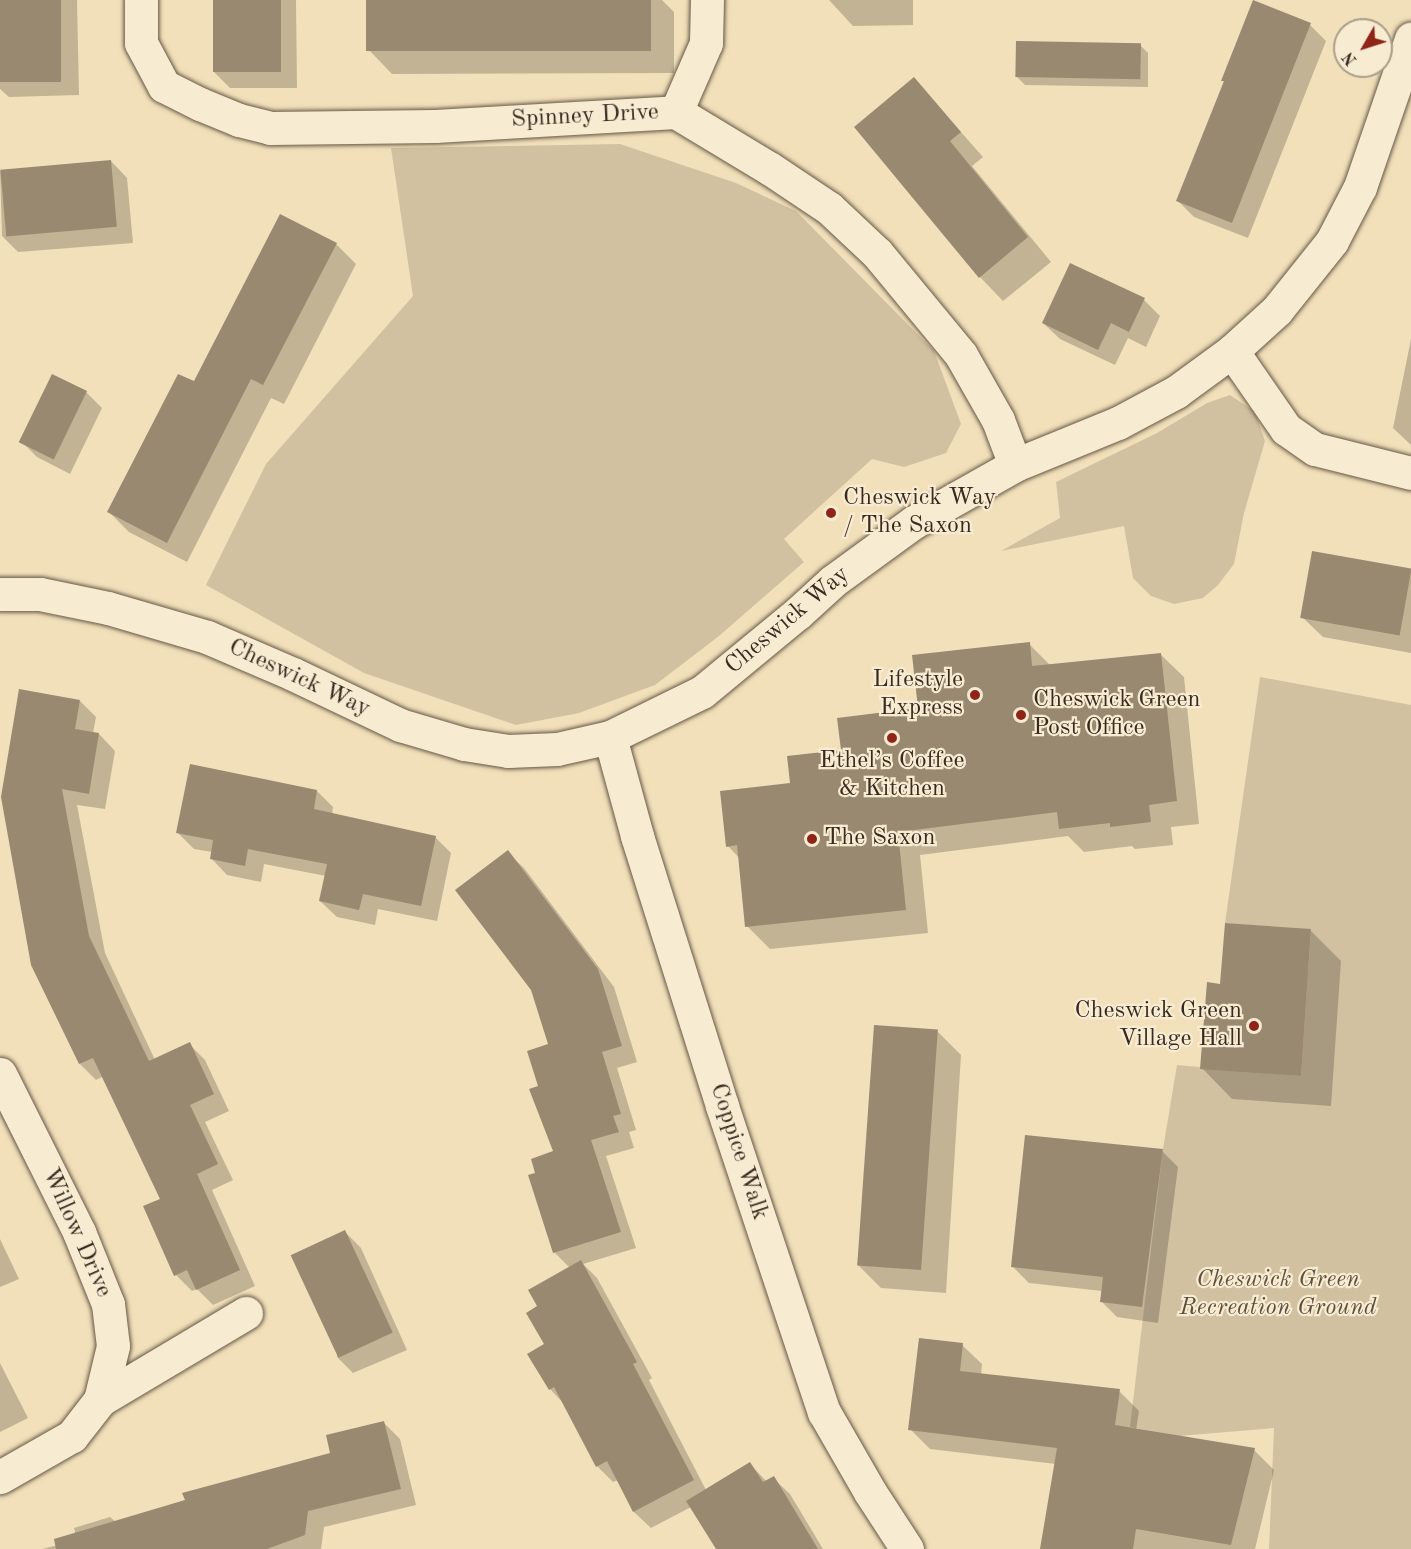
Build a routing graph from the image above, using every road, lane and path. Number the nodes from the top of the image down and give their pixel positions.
1 (141, 0) edge
2 (707, 0) edge
3 (1411, 39) edge
4 (676, 112) junction
5 (1232, 351) junction
6 (1015, 465) junction
7 (1411, 473) edge
8 (0, 594) edge
9 (610, 737) junction
10 (0, 1074) edge
11 (246, 1313) dead end
12 (100, 1400) junction
13 (0, 1477) edge
14 (907, 1549) edge

1 - 4 street, Spinney Drive
2 - 4 street
3 - 5 street, Cheswick Way
4 - 6 street, Spinney Drive
5 - 6 street, Cheswick Way
5 - 7 street
6 - 9 street, Cheswick Way
8 - 9 street, Cheswick Way
9 - 14 street, Coppice Walk
10 - 12 street, Willow Drive
11 - 12 street, Willow Drive
12 - 13 street, Willow Drive

